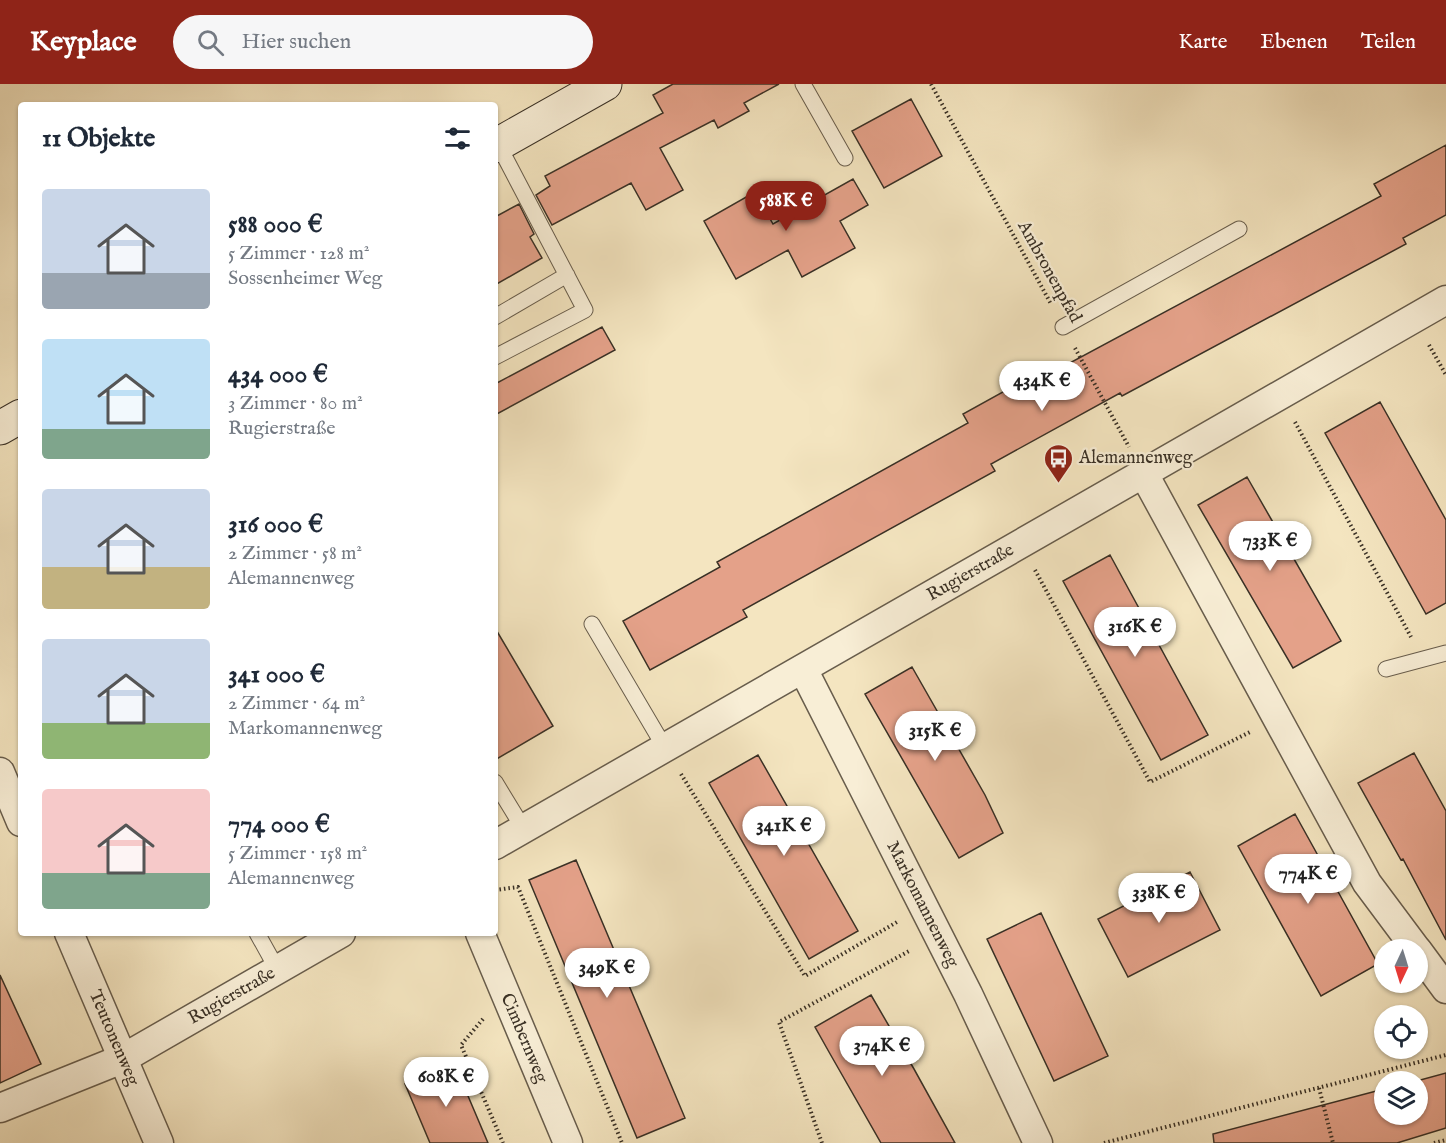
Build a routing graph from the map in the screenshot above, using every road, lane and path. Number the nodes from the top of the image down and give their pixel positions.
1 (605, 84) edge
2 (804, 84) edge
3 (931, 84) edge
4 (498, 144) edge
5 (498, 147) edge
6 (844, 158) dead end
7 (1239, 229) dead end
8 (567, 275) junction
9 (1446, 300) edge
10 (498, 315) edge
11 (1063, 327) junction
12 (498, 355) edge
13 (1280, 395) junction
14 (18, 418) edge
15 (0, 428) edge
16 (1144, 474) junction
17 (1020, 544) junction
18 (592, 624) dead end
19 (1446, 653) edge
20 (1423, 659) junction
21 (803, 669) junction
22 (1386, 669) dead end
23 (1277, 718) junction
24 (665, 748) junction
25 (0, 772) edge
26 (498, 787) edge
27 (18, 815) edge
28 (524, 828) junction
29 (498, 843) edge
30 (498, 890) edge
31 (924, 907) junction
32 (939, 935) junction
33 (70, 936) edge
34 (259, 936) edge
35 (336, 936) edge
36 (481, 936) edge
37 (1409, 939) edge
38 (1428, 965) edge
39 (277, 969) junction
40 (1446, 989) edge
41 (505, 993) junction
42 (1446, 1055) edge
43 (122, 1059) junction
44 (1319, 1088) junction
45 (0, 1108) edge
46 (1446, 1140) edge
47 (159, 1143) edge
48 (503, 1143) edge
49 (568, 1143) edge
50 (622, 1143) edge
51 (822, 1143) edge
52 (1038, 1143) edge
53 (1104, 1143) edge
54 (1333, 1143) edge
55 (1434, 1143) edge

1 - 4 street
2 - 6 lane
3 - 11 path, Ambronenpfad
5 - 8 lane
7 - 11 lane
8 - 10 lane
8 - 12 lane
9 - 13 street, Rugierstraße
11 - 16 path, Ambronenpfad
13 - 16 street, Rugierstraße
13 - 20 path
14 - 15 street
16 - 17 street, Rugierstraße
16 - 23 street
17 - 21 street, Rugierstraße
17 - 23 path
18 - 24 lane
19 - 20 lane
20 - 22 lane
21 - 24 street, Rugierstraße
21 - 31 street, Markomannenweg
23 - 37 street
24 - 28 street, Rugierstraße
24 - 31 path
25 - 27 street
26 - 28 lane
28 - 29 street, Rugierstraße
30 - 50 path
31 - 32 street, Markomannenweg
32 - 51 path
32 - 52 street, Markomannenweg
33 - 43 street, Teutonenweg
34 - 39 lane
35 - 39 street, Rugierstraße
36 - 41 street, Cimbernweg
38 - 40 street
39 - 43 street, Rugierstraße
41 - 48 path
41 - 49 street, Cimbernweg
42 - 44 path
43 - 45 street, Rugierstraße
43 - 47 street, Teutonenweg
44 - 53 path
44 - 54 path
46 - 55 path

